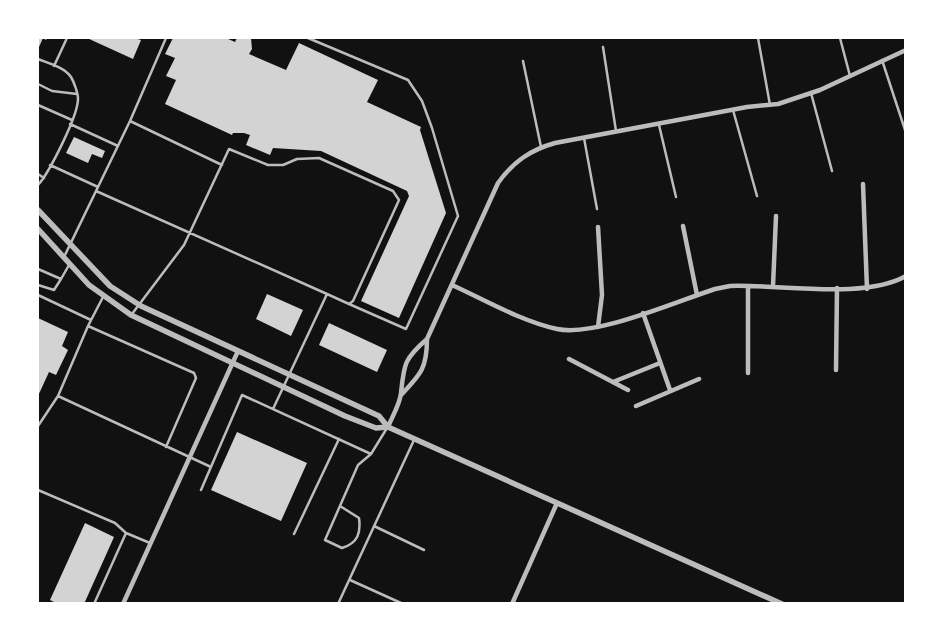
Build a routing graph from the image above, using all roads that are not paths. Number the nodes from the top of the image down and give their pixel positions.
1 (67, 38) edge
2 (166, 38) edge
3 (308, 38) edge
4 (758, 38) edge
5 (840, 38) edge
6 (603, 47) dead end
7 (906, 50) edge
8 (38, 59) edge
9 (523, 60) dead end
10 (882, 60) junction
11 (54, 66) junction
12 (850, 76) junction
13 (38, 84) edge
14 (811, 93) junction
15 (77, 94) junction
16 (770, 104) junction
17 (38, 105) edge
18 (734, 110) junction
19 (72, 120) junction
20 (130, 121) junction
21 (658, 123) junction
22 (70, 124) junction
23 (616, 131) junction
24 (906, 133) edge
25 (584, 138) junction
26 (118, 146) junction
27 (541, 147) junction
28 (222, 165) junction
29 (50, 166) junction
30 (832, 171) dead end
31 (38, 174) edge
32 (44, 178) junction
33 (863, 184) dead end
34 (38, 186) edge
35 (97, 189) junction
36 (757, 196) dead end
37 (676, 197) dead end
38 (597, 209) dead end
39 (38, 210) edge
40 (776, 216) dead end
41 (683, 226) dead end
42 (598, 227) dead end
43 (38, 229) edge
44 (190, 232) junction
45 (70, 244) junction
46 (64, 258) junction
47 (70, 265) junction
48 (38, 268) edge
49 (906, 276) edge
50 (61, 279) junction
51 (38, 285) edge
52 (452, 285) junction
53 (748, 286) junction
54 (773, 286) junction
55 (837, 288) junction
56 (867, 289) junction
57 (327, 294) junction
58 (38, 295) edge
59 (697, 295) junction
60 (103, 297) junction
61 (138, 304) junction
62 (349, 304) junction
63 (643, 313) junction
64 (131, 316) junction
65 (91, 320) junction
66 (88, 326) junction
67 (598, 327) junction
68 (427, 339) junction
69 (238, 351) junction
70 (569, 359) dead end
71 (233, 363) junction
72 (660, 363) junction
73 (836, 370) dead end
74 (289, 374) junction
75 (748, 374) dead end
76 (699, 379) dead end
77 (612, 382) junction
78 (283, 387) junction
79 (628, 390) dead end
80 (670, 390) junction
81 (401, 395) junction
82 (58, 396) junction
83 (636, 406) dead end
84 (274, 409) junction
85 (38, 426) edge
86 (388, 427) junction
87 (338, 439) junction
88 (415, 439) junction
89 (166, 447) junction
90 (371, 454) junction
91 (190, 457) junction
92 (211, 467) junction
93 (38, 490) edge
94 (202, 490) dead end
95 (557, 503) junction
96 (340, 506) junction
97 (374, 526) junction
98 (126, 533) junction
99 (294, 534) dead end
100 (150, 544) junction
101 (424, 550) dead end
102 (349, 580) junction
103 (401, 603) edge
104 (94, 604) edge
105 (123, 604) edge
106 (338, 604) edge
107 (512, 604) edge
108 (782, 604) edge

1 - 11 lane
2 - 20 lane
3 - 62 lane
4 - 16 lane
5 - 12 lane
6 - 23 lane
7 - 10 street
8 - 11 lane
9 - 27 lane
10 - 12 street
10 - 24 lane
11 - 15 lane
12 - 14 street
13 - 15 lane
14 - 16 street
14 - 30 lane
15 - 19 lane
16 - 18 street
17 - 19 lane
18 - 21 street
18 - 36 lane
19 - 22 lane
20 - 26 lane
20 - 28 lane
21 - 23 street
21 - 37 lane
22 - 26 lane
22 - 29 lane
23 - 25 street
25 - 27 street
25 - 38 lane
26 - 35 lane
27 - 52 street
28 - 44 lane
28 - 62 lane
29 - 32 lane
29 - 35 lane
31 - 32 lane
32 - 34 lane
33 - 56 street
35 - 44 lane
35 - 45 lane
39 - 45 street
40 - 54 street
41 - 59 street
42 - 67 street
43 - 46 street
44 - 57 lane
44 - 61 lane
45 - 46 lane
45 - 61 street
46 - 47 street
47 - 50 lane
47 - 60 street
48 - 50 lane
49 - 56 street
50 - 51 lane
52 - 67 street
52 - 68 street
53 - 54 street
53 - 59 street
53 - 75 street
54 - 55 street
55 - 56 street
55 - 73 street
57 - 62 lane
57 - 74 lane
58 - 65 lane
59 - 63 street
60 - 64 street
60 - 65 lane
61 - 64 lane
61 - 69 street
63 - 67 street
63 - 72 street
64 - 71 street
65 - 66 lane
66 - 82 lane
66 - 89 lane
68 - 81 street
68 - 81 street
69 - 71 street
69 - 74 street
70 - 77 street
71 - 78 street
71 - 91 street
72 - 77 street
72 - 80 street
74 - 78 lane
74 - 86 street
76 - 80 street
77 - 79 street
78 - 84 lane
78 - 86 street
80 - 83 street
81 - 86 street
82 - 85 lane
82 - 89 lane
84 - 87 lane
84 - 92 lane
86 - 88 street
86 - 90 lane
87 - 90 lane
87 - 99 lane
88 - 95 street
88 - 97 lane
89 - 91 lane
90 - 96 lane
91 - 92 lane
91 - 100 street
92 - 94 lane
93 - 98 lane
95 - 107 street
95 - 108 street
96 - 96 lane
97 - 101 lane
97 - 102 lane
98 - 100 lane
98 - 104 lane
100 - 105 street
102 - 103 lane
102 - 106 lane

